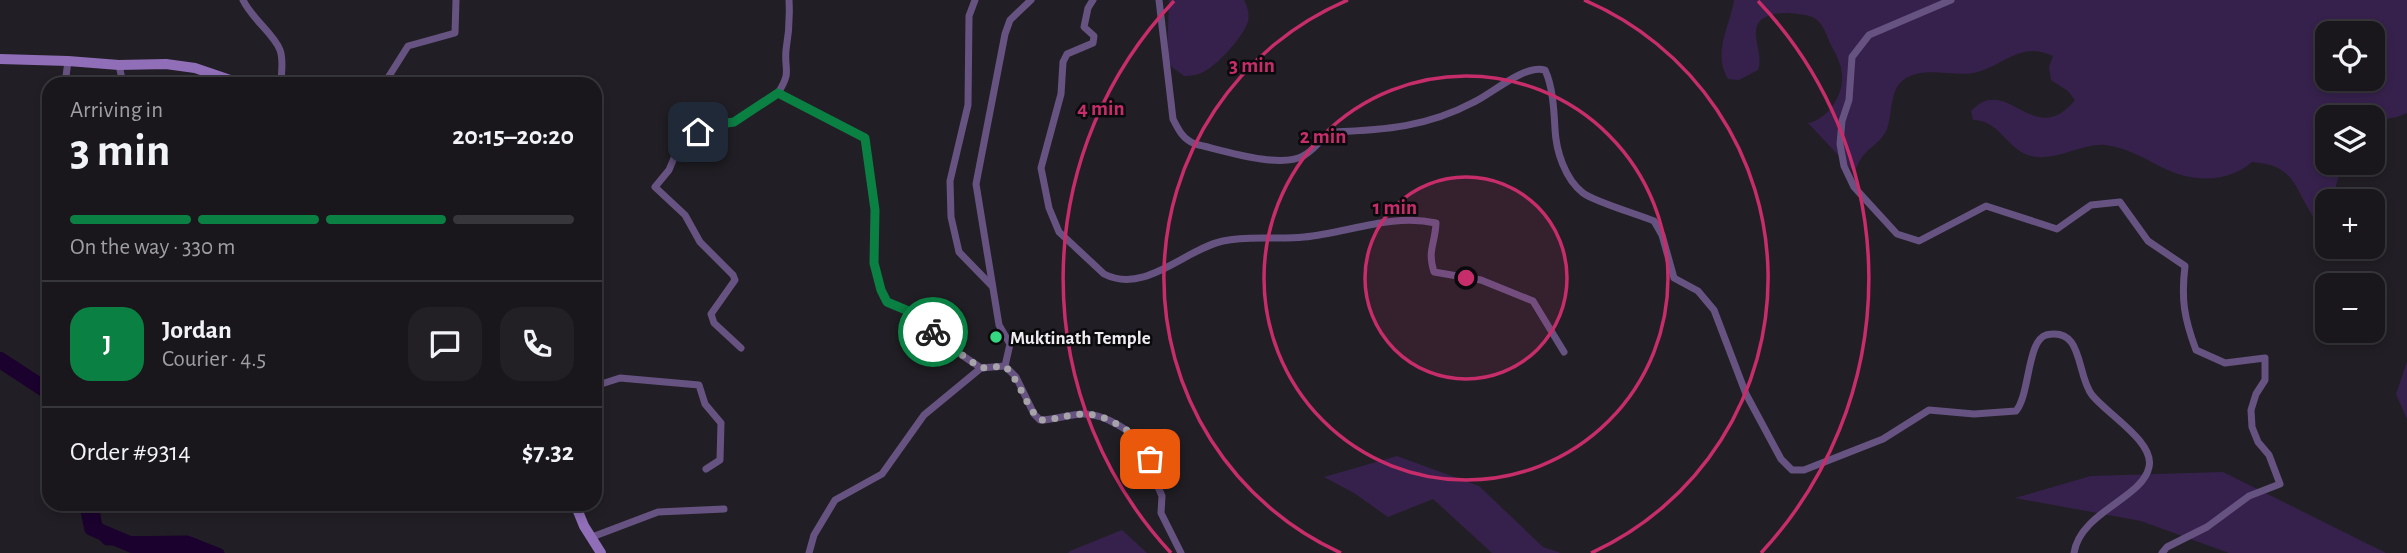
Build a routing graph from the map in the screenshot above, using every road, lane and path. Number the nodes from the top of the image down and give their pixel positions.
1 (243, 0) edge
2 (456, 0) edge
3 (789, 0) edge
4 (975, 0) edge
5 (1031, 0) edge
6 (1093, 0) edge
7 (1159, 0) edge
8 (1951, 0) edge
9 (0, 59) edge
10 (68, 61) junction
11 (119, 65) junction
12 (66, 77) edge
13 (122, 77) edge
14 (221, 77) edge
15 (281, 77) edge
16 (388, 77) edge
17 (778, 93) junction
18 (992, 287) junction
19 (741, 348) dead end
20 (1563, 352) dead end
21 (1005, 366) junction
22 (981, 368) junction
23 (602, 384) edge
24 (706, 469) dead end
25 (724, 509) dead end
26 (579, 511) edge
27 (592, 537) junction
28 (601, 553) edge
29 (809, 553) edge
30 (1181, 553) edge
31 (2074, 553) edge
32 (2162, 553) edge

1 - 15 street
2 - 16 street
3 - 17 street
4 - 18 street
5 - 18 street
6 - 20 street
7 - 31 street
8 - 32 street
9 - 10 street
10 - 11 street
10 - 12 street
11 - 13 street
11 - 14 street
17 - 19 street
17 - 22 street
18 - 21 street
21 - 22 street
21 - 30 street
22 - 29 street
23 - 24 street
25 - 27 street
26 - 27 street
27 - 28 street

